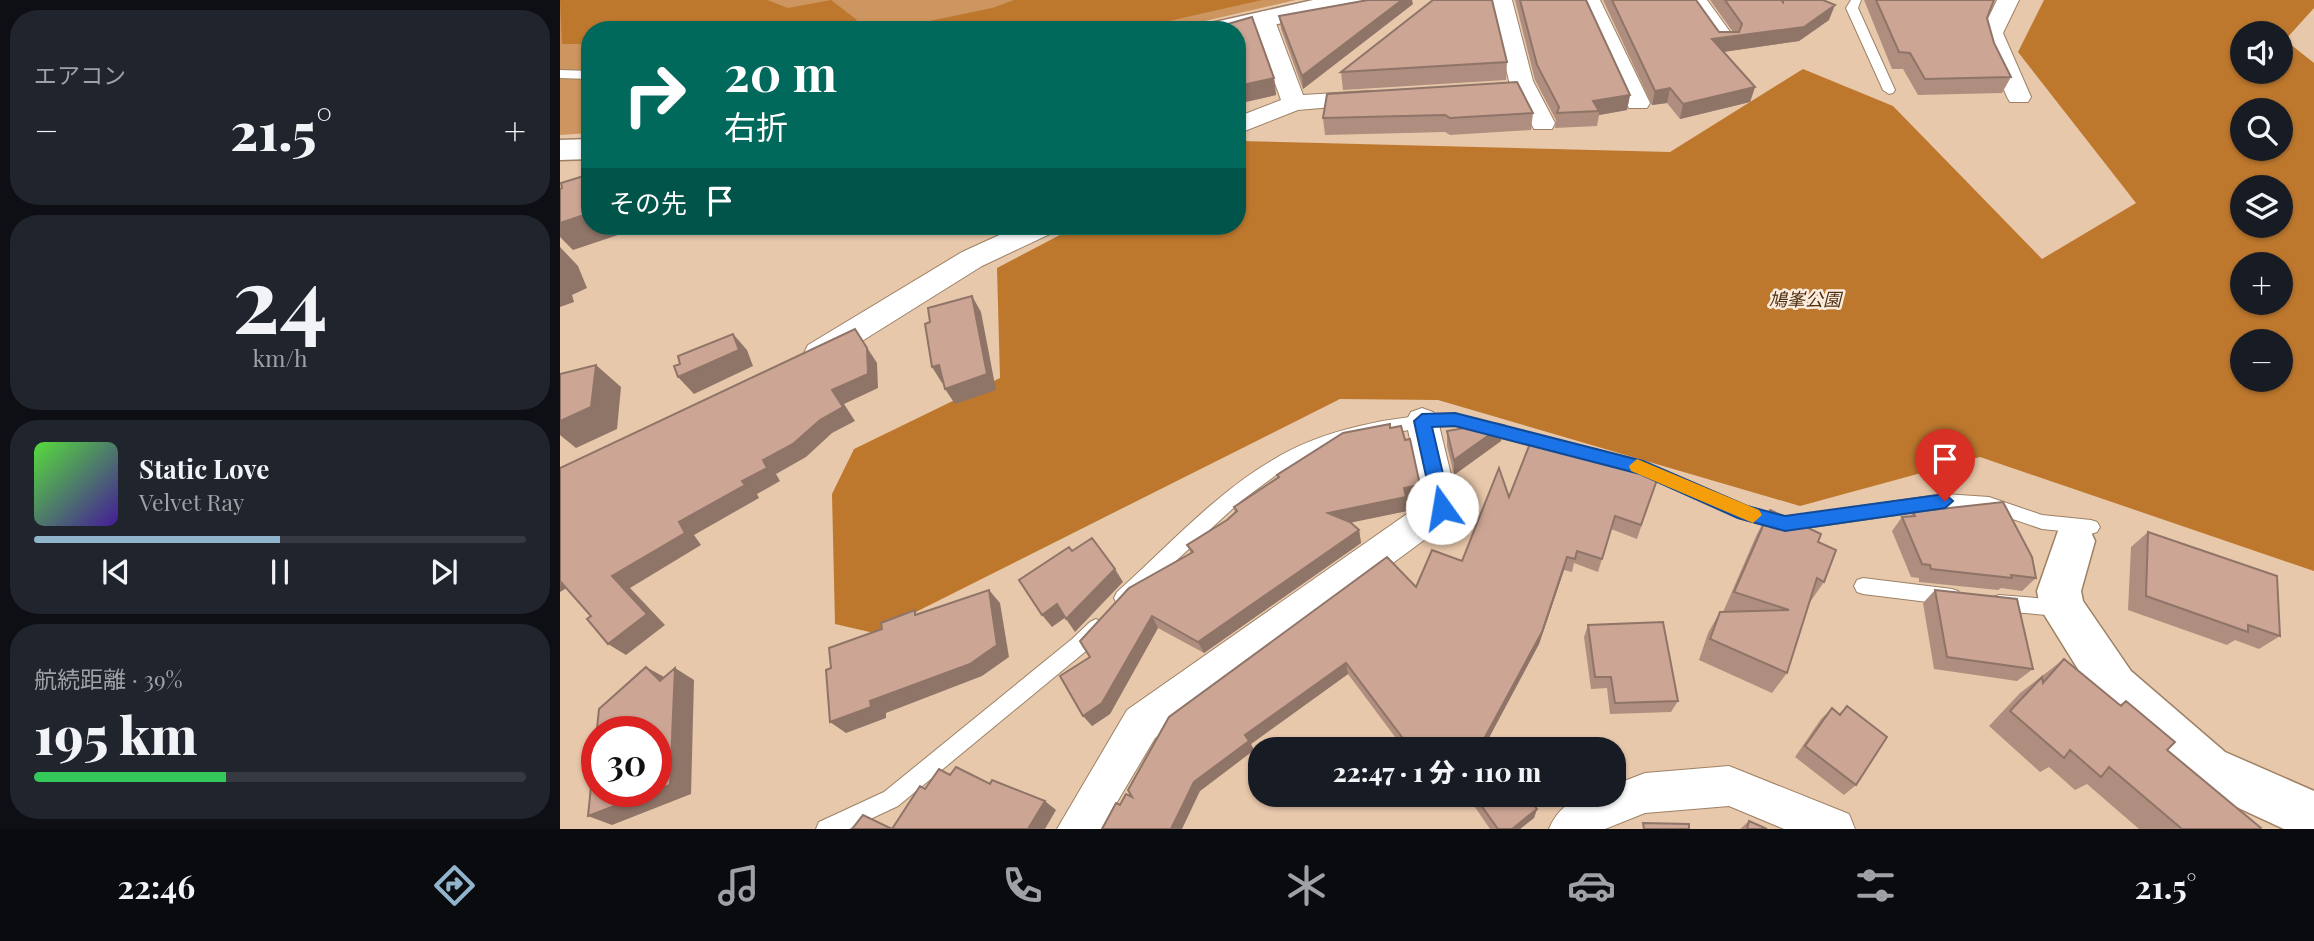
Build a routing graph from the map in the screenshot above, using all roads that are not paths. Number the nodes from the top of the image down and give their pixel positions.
1 (1349, 0) edge
2 (1501, 0) edge
3 (1589, 0) edge
4 (1696, 0) edge
5 (1856, 0) edge
6 (2008, 0) edge
7 (1263, 18) junction
8 (1246, 22) edge
9 (1725, 40) edge
10 (560, 74) edge
11 (581, 75) edge
12 (1342, 77) edge
13 (1524, 88) junction
14 (1497, 89) edge
15 (1889, 90) dead end
16 (1390, 96) edge
17 (2019, 97) dead end
18 (1302, 102) junction
19 (1637, 103) dead end
20 (1246, 123) edge
21 (1543, 123) dead end
22 (581, 149) edge
23 (560, 150) edge
24 (1023, 235) edge
25 (795, 365) edge
26 (1422, 421) junction
27 (2082, 534) joint
28 (1863, 586) dead end
29 (2062, 608) junction
30 (2314, 817) edge
31 (827, 829) edge
32 (1078, 829) edge
33 (1570, 829) edge
34 (1834, 829) edge

1 - 7 street
2 - 13 street
3 - 19 street
4 - 9 street
5 - 15 lane
6 - 17 street
7 - 8 street
7 - 18 street
10 - 11 lane
12 - 18 street
13 - 14 street
13 - 21 street
16 - 18 street
18 - 20 street
22 - 23 street
24 - 25 street
26 - 27 lane
26 - 31 lane
26 - 32 street
27 - 29 street
28 - 29 lane
29 - 30 street
33 - 34 street

